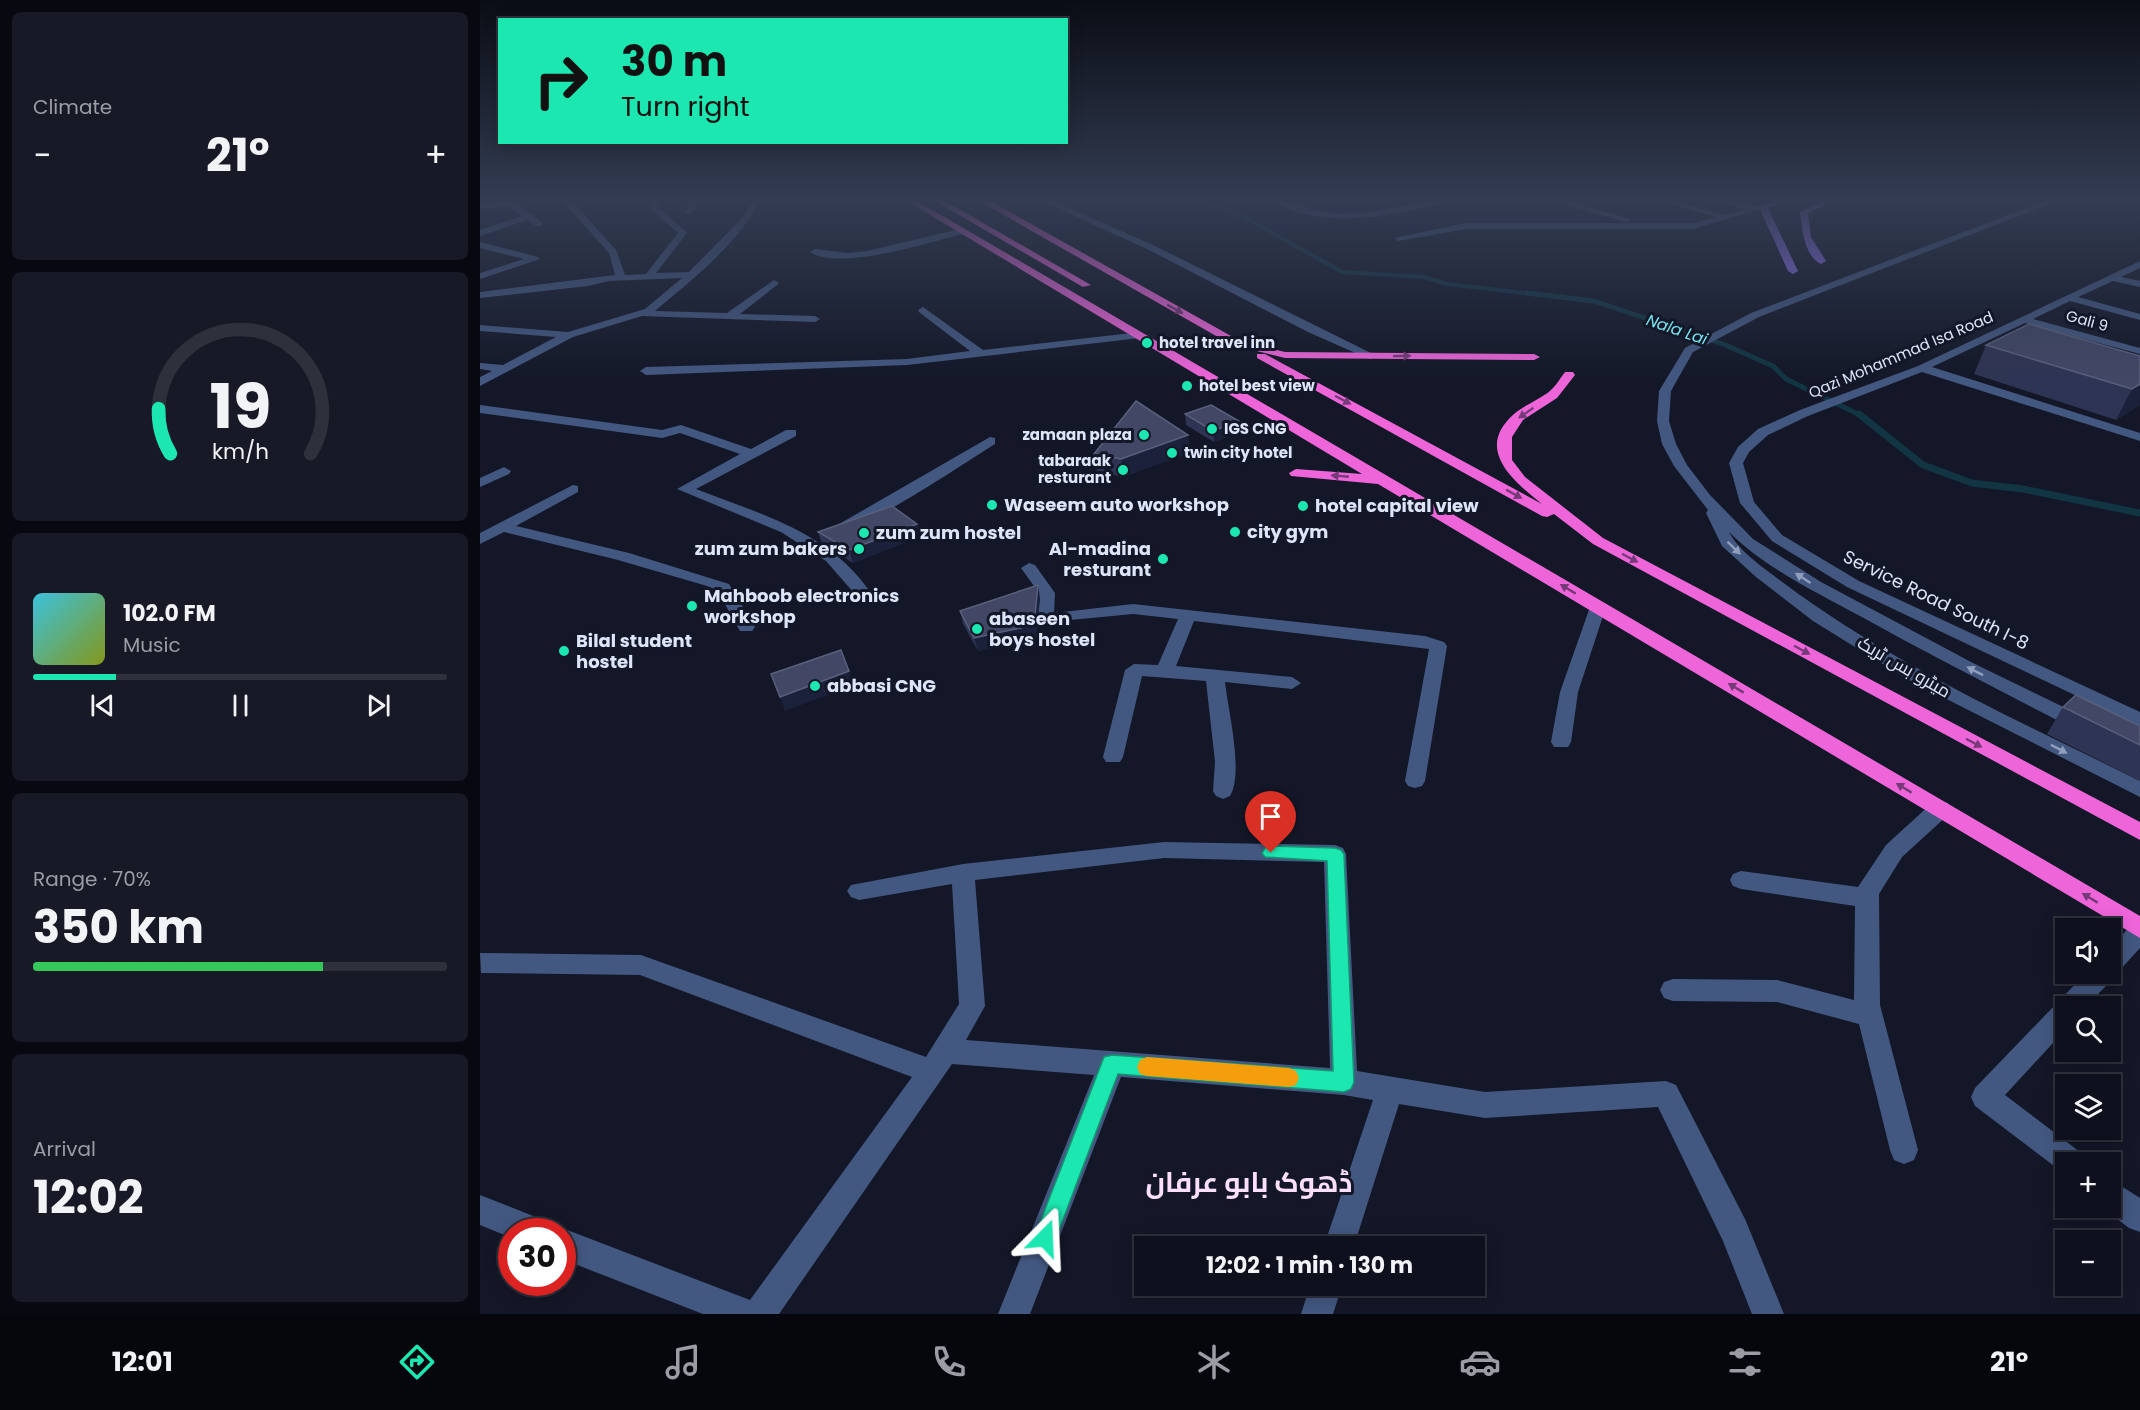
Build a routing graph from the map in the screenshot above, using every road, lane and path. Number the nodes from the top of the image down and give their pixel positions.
1 (534, 259) edge
2 (615, 259) edge
3 (662, 259) edge
4 (707, 259) edge
5 (1012, 259) edge
6 (1041, 259) edge
7 (1069, 259) edge
8 (1082, 259) edge
9 (1174, 259) edge
10 (1788, 259) edge
11 (1896, 259) edge
12 (2140, 264) edge
13 (1793, 271) dead end
14 (692, 275) junction
15 (480, 276) edge
16 (649, 276) junction
17 (621, 278) junction
18 (2113, 278) junction
19 (1105, 281) dead end
20 (774, 283) dead end
21 (2140, 284) edge
22 (1086, 285) dead end
23 (480, 294) edge
24 (2069, 298) junction
25 (923, 310) dead end
26 (645, 314) junction
27 (730, 316) junction
28 (2140, 317) edge
29 (815, 319) dead end
30 (2025, 320) junction
31 (480, 328) edge
32 (569, 335) junction
33 (1140, 335) junction
34 (1985, 339) junction
35 (1236, 343) junction
36 (2007, 346) edge
37 (2140, 351) edge
38 (981, 354) junction
39 (1373, 357) junction
40 (1534, 357) dead end
41 (480, 366) edge
42 (1922, 368) junction
43 (504, 369) junction
44 (646, 371) dead end
45 (1569, 375) dead end
46 (480, 382) edge
47 (480, 409) edge
48 (791, 433) dead end
49 (2136, 433) edge
50 (990, 441) dead end
51 (753, 454) junction
52 (480, 467) edge
53 (1296, 473) dead end
54 (1384, 480) junction
55 (480, 483) edge
56 (1741, 484) joint
57 (573, 489) dead end
58 (1705, 498) junction
59 (502, 527) junction
60 (480, 539) edge
61 (1598, 541) junction
62 (810, 543) junction
63 (1029, 568) dead end
64 (860, 589) dead end
65 (1598, 607) junction
66 (1188, 615) junction
67 (746, 627) dead end
68 (1165, 671) junction
69 (1215, 676) junction
70 (1292, 683) dead end
71 (2140, 720) edge
72 (2099, 732) edge
73 (1561, 742) dead end
74 (1113, 757) dead end
75 (1415, 781) dead end
76 (2140, 790) edge
77 (1223, 791) dead end
78 (1940, 809) junction
79 (2140, 832) edge
80 (963, 873) junction
81 (1741, 880) dead end
82 (859, 891) dead end
83 (1867, 898) junction
84 (2140, 928) edge
85 (2140, 932) edge
86 (2121, 952) edge
87 (481, 963) edge
88 (2091, 984) edge
89 (1673, 990) dead end
90 (2080, 996) edge
91 (1870, 1016) junction
92 (2055, 1023) edge
93 (939, 1062) junction
94 (1112, 1064) junction
95 (1344, 1082) junction
96 (1390, 1089) junction
97 (1904, 1150) dead end
98 (2057, 1152) edge
99 (2121, 1202) edge
100 (480, 1210) edge
101 (2140, 1216) edge
102 (500, 1218) edge
103 (1342, 1236) edge
104 (576, 1248) edge
105 (1323, 1296) edge
106 (744, 1314) edge
107 (760, 1314) edge
108 (1014, 1314) edge
109 (1317, 1314) edge
110 (1768, 1314) edge

1 - 15 street
2 - 17 street
3 - 16 street
4 - 14 street
5 - 33 highway
6 - 22 highway
7 - 19 highway
8 -> 35 highway
9 - 39 street
10 - 13 main road
11 - 58 street, میٹرو بس ٹریک
12 - 18 street, Qazi Mohammad Isa Road
14 - 16 street
14 - 26 street
16 - 17 street
17 - 23 street
18 - 21 street
18 - 24 street, Qazi Mohammad Isa Road
20 - 27 street
24 - 28 street
24 - 30 street, Qazi Mohammad Isa Road
25 - 38 street
26 - 27 street
26 - 32 street
27 - 29 street
30 - 34 street, Qazi Mohammad Isa Road
30 - 37 street, Gali 9
31 - 32 street
32 - 43 street
33 - 38 street
33 - 54 highway
34 - 36 street
34 - 42 street, Qazi Mohammad Isa Road
35 - 39 highway
35 -> 61 highway
38 - 44 street
39 -> 40 highway
41 - 43 street
42 - 49 street
42 - 56 street, Qazi Mohammad Isa Road
43 - 46 street
45 -> 61 highway
47 - 51 street
48 - 51 street
50 - 62 street
51 - 62 street
52 - 55 street
54 -> 53 highway
65 -> 54 highway
56 - 71 street, Service Road South I-8
57 - 59 street
72 -> 58 street, میٹرو بس ٹریک
58 -> 76 street, میٹرو بس ٹریک
59 - 60 street
59 - 67 street
61 -> 79 highway
62 - 64 street
63 - 66 street
65 - 73 street
78 -> 65 highway
66 - 68 street
66 - 75 street
68 - 69 street
68 - 74 street
69 - 70 street
69 - 77 street
78 - 83 street
84 -> 78 highway
80 - 82 street
80 - 93 street
80 - 95 street
81 - 83 street
83 - 91 street
85 - 86 street
87 - 93 street
88 - 90 street
89 - 91 street
91 - 97 street
92 - 98 street
93 - 94 street
93 - 107 street
94 - 95 street
94 - 108 street
95 - 96 street
96 - 103 street
96 - 110 street
99 - 101 street
100 - 102 street
104 - 106 street
105 - 109 street

